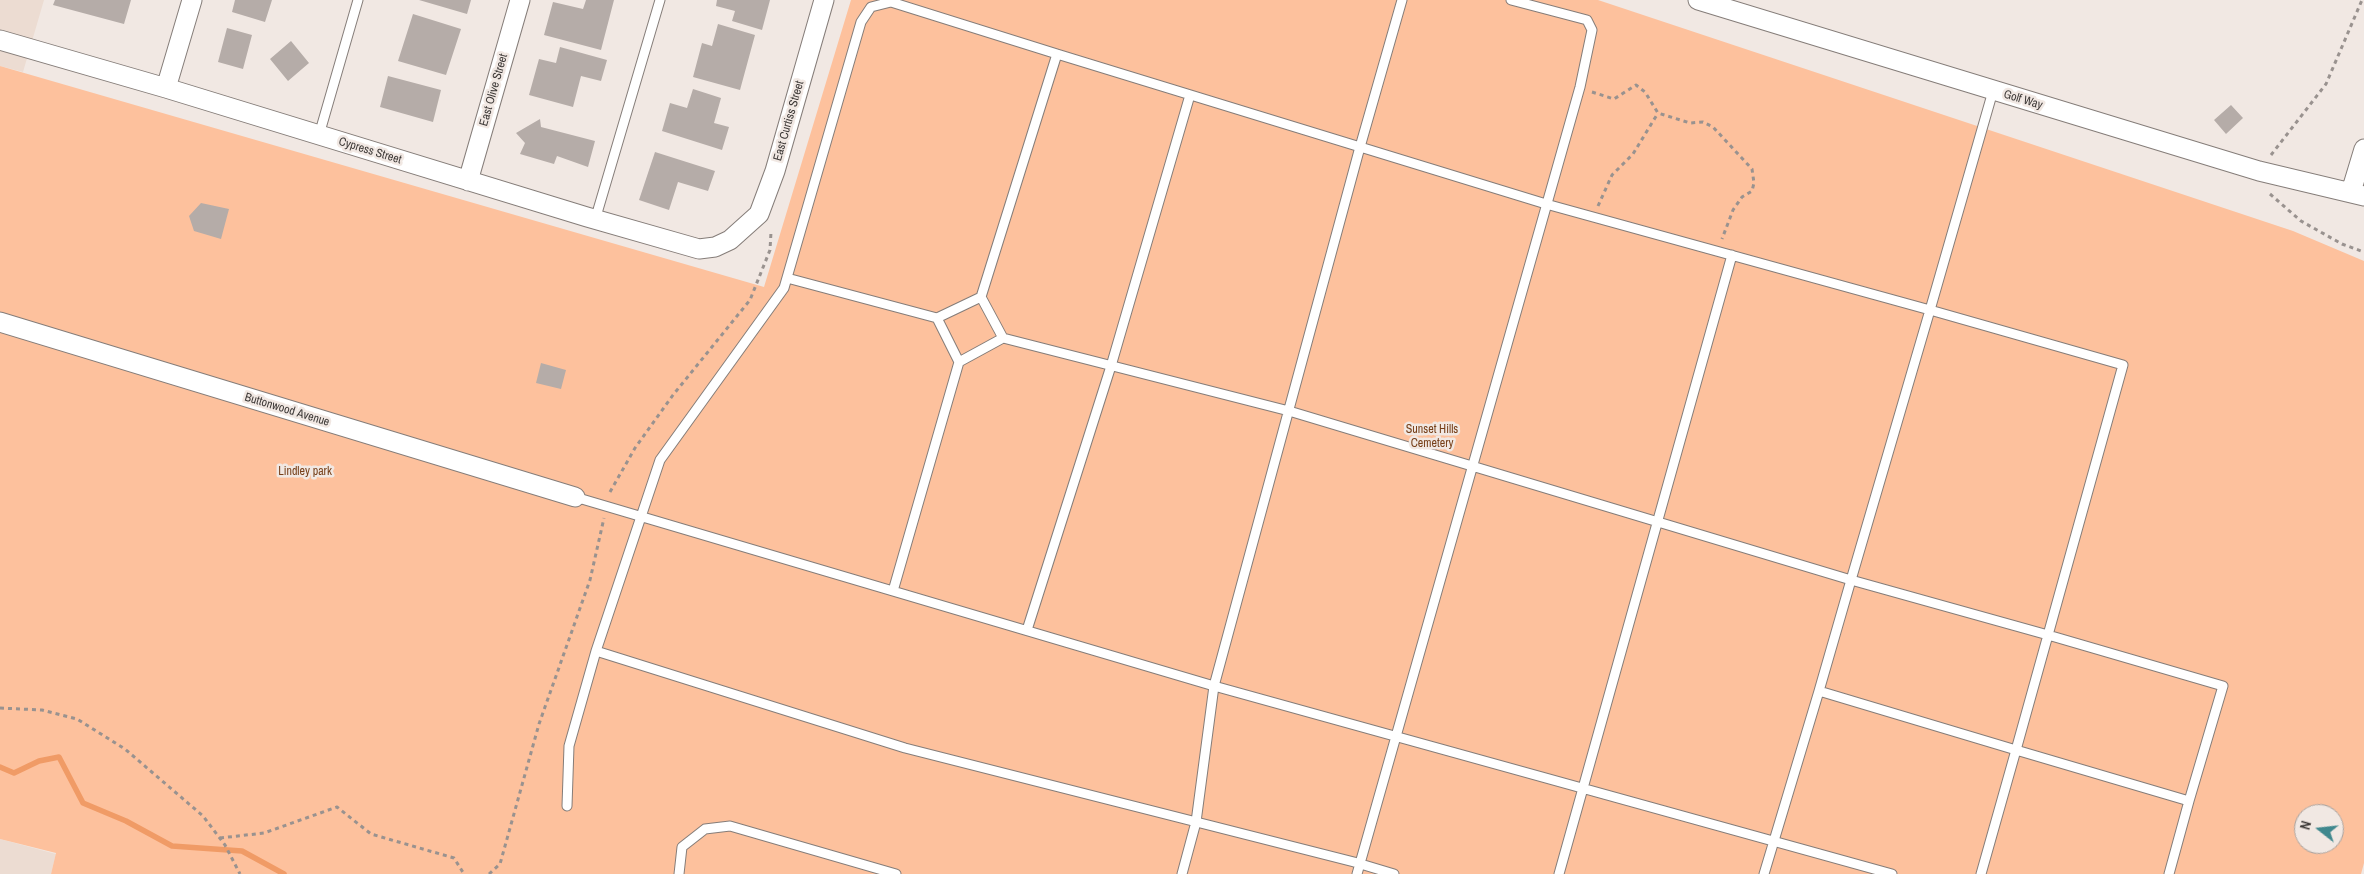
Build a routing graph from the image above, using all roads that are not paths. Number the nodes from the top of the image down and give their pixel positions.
1 (192, 0) edge
2 (358, 0) edge
3 (520, 0) edge
4 (660, 0) edge
5 (824, 0) edge
6 (1402, 0) edge
7 (1511, 0) edge
8 (1698, 0) edge
9 (0, 40) edge
10 (1057, 54) junction
11 (166, 88) junction
12 (1992, 91) junction
13 (1190, 95) junction
14 (319, 135) junction
15 (1360, 147) junction
16 (2364, 149) edge
17 (468, 181) junction
18 (2358, 194) edge
19 (1546, 204) junction
20 (595, 220) junction
21 (738, 233) joint
22 (1732, 255) junction
23 (787, 278) junction
24 (981, 297) junction
25 (1930, 310) junction
26 (937, 318) junction
27 (0, 322) edge
28 (1003, 338) junction
29 (959, 362) junction
30 (1111, 366) junction
31 (1289, 411) junction
32 (1471, 466) junction
33 (574, 496) joint
34 (640, 516) junction
35 (1657, 522) junction
36 (1851, 580) junction
37 (893, 591) junction
38 (1026, 630) junction
39 (2048, 635) junction
40 (596, 651) junction
41 (1214, 686) junction
42 (1819, 691) junction
43 (1396, 737) junction
44 (2016, 750) junction
45 (1583, 788) junction
46 (2189, 801) junction
47 (567, 806) dead end
48 (1196, 822) junction
49 (1773, 841) junction
50 (1360, 863) junction
51 (679, 874) edge
52 (896, 874) edge
53 (1182, 874) edge
54 (1357, 874) edge
55 (1394, 874) edge
56 (1559, 874) edge
57 (1764, 874) edge
58 (1892, 874) edge
59 (1981, 874) edge
60 (2169, 874) edge

1 - 11 street
2 - 14 lane
3 - 17 street, East Olive Street
4 - 20 lane
5 - 21 street, East Curtiss Street
6 - 15 lane
7 - 19 lane
8 - 12 street, Golf Way
9 - 11 street, Cypress Street
10 - 13 lane
10 - 23 lane
10 - 24 lane
11 - 14 street, Cypress Street
12 - 18 street, Golf Way
12 - 25 lane
13 - 15 lane
13 - 30 lane
14 - 17 street, Cypress Street
15 - 19 lane
15 - 31 lane
16 - 18 street
17 - 20 street, Cypress Street
19 - 22 lane
19 - 32 lane
20 - 21 street, Cypress Street
22 - 25 lane
22 - 35 lane
23 - 26 lane
23 - 34 lane
24 - 26 lane
24 - 28 lane
25 - 36 lane
25 - 39 lane
26 - 29 lane
27 - 33 street, Buttonwood Avenue
28 - 29 lane
28 - 30 lane
29 - 37 lane
30 - 31 lane
30 - 38 lane
31 - 32 lane
31 - 41 lane
32 - 35 lane
32 - 43 lane
33 - 34 lane
34 - 37 lane
34 - 40 lane
35 - 36 lane
35 - 45 lane
36 - 39 lane
36 - 42 lane
37 - 38 lane
38 - 41 lane
39 - 44 lane
39 - 46 lane
40 - 47 lane
40 - 48 lane
41 - 43 lane
41 - 48 lane
42 - 44 lane
42 - 49 lane
43 - 45 lane
43 - 50 lane
44 - 46 lane
44 - 59 lane
45 - 49 lane
45 - 56 lane
46 - 60 lane
48 - 50 lane
48 - 53 lane
49 - 57 lane
49 - 58 lane
50 - 54 lane
50 - 55 lane
51 - 52 lane

